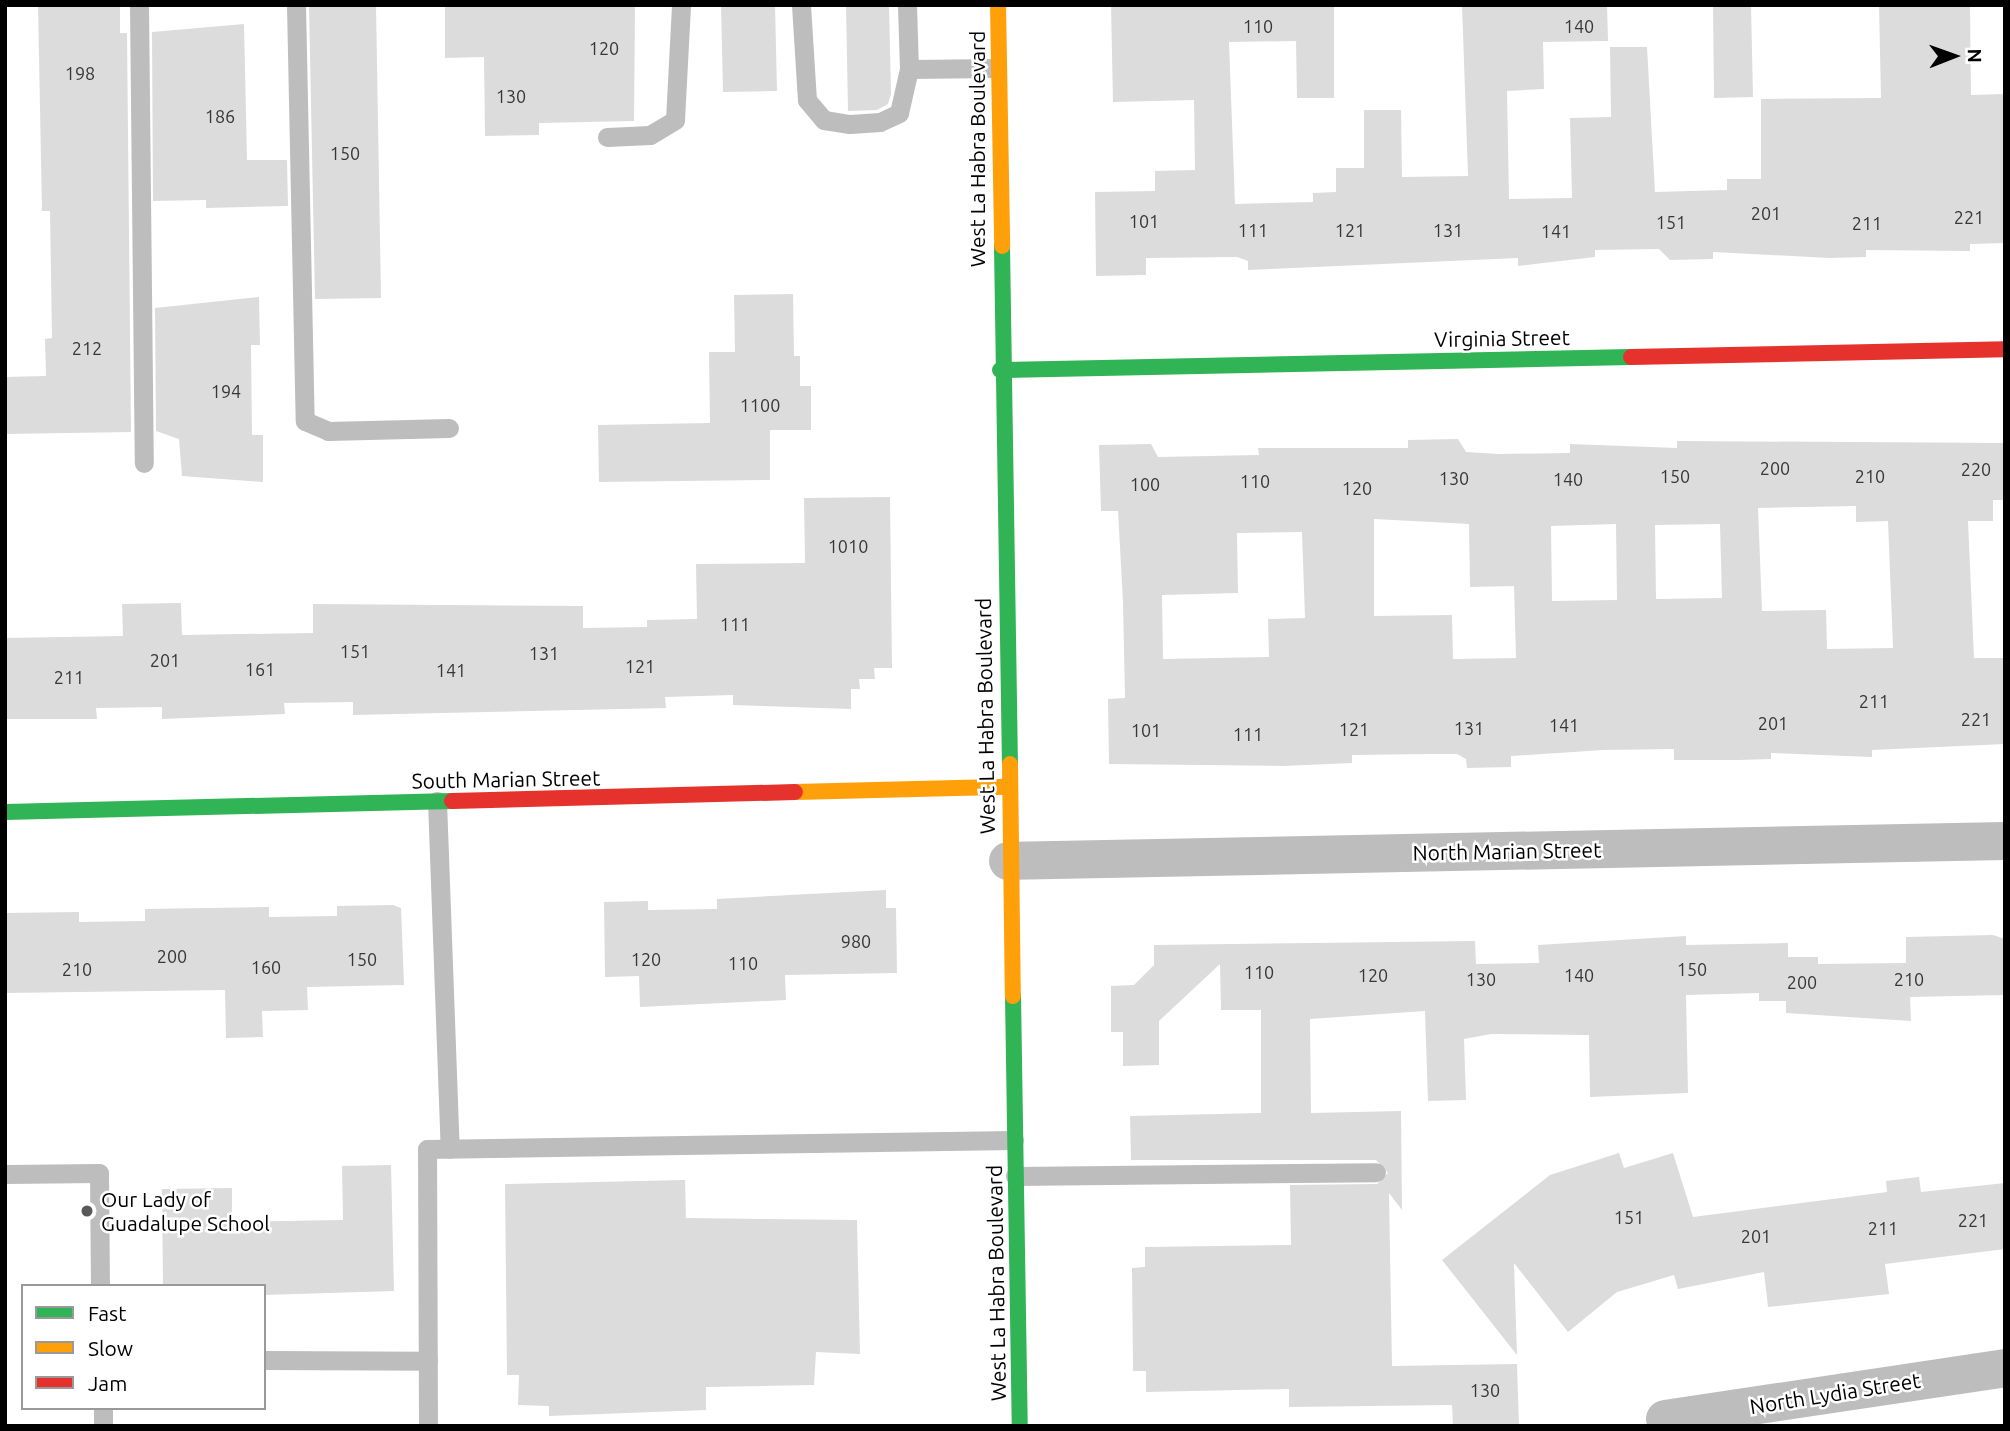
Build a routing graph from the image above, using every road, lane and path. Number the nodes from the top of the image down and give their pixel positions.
1 (139, 5) edge
2 (296, 5) edge
3 (681, 5) edge
4 (801, 5) edge
5 (907, 5) edge
6 (998, 5) edge
7 (998, 68) junction
8 (909, 69) junction
9 (607, 137) dead end
10 (2005, 349) edge
11 (1000, 370) junction
12 (449, 428) dead end
13 (144, 463) dead end
14 (1007, 788) junction
15 (437, 802) junction
16 (5, 812) edge
17 (2005, 841) edge
18 (1009, 861) junction
19 (1014, 1140) junction
20 (450, 1149) junction
21 (1376, 1172) dead end
22 (5, 1174) edge
23 (1015, 1176) junction
24 (100, 1284) edge
25 (266, 1360) edge
26 (428, 1361) junction
27 (2005, 1368) edge
28 (1665, 1419) dead end
29 (428, 1426) edge
30 (1020, 1426) edge

1 - 13 lane
2 - 12 lane
3 - 9 lane
4 - 8 lane
5 - 8 lane
6 - 7 street, West La Habra Boulevard
7 - 8 lane
7 - 11 street, West La Habra Boulevard
10 - 11 street, Virginia Street
11 - 14 street, West La Habra Boulevard
14 - 15 street, South Marian Street
14 - 18 street, West La Habra Boulevard
15 - 16 street, South Marian Street
15 - 20 lane
17 - 18 street, North Marian Street
18 - 19 street, West La Habra Boulevard
19 - 20 lane
19 - 23 street, West La Habra Boulevard
20 - 26 lane
21 - 23 lane
22 - 24 lane
23 - 30 street, West La Habra Boulevard
25 - 26 lane
26 - 29 lane
27 - 28 street, North Lydia Street

